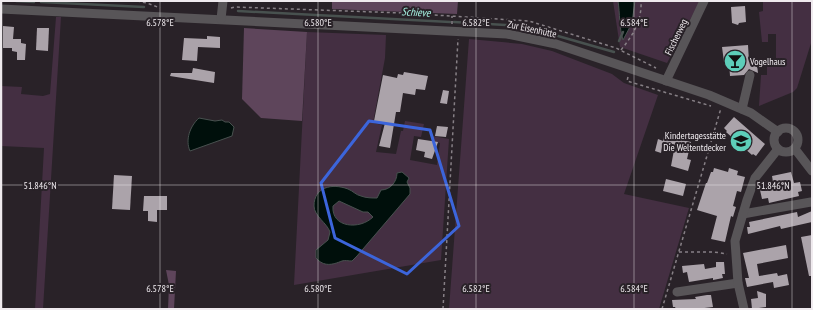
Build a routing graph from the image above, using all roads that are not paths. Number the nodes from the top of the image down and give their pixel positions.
1 (223, 1) edge
2 (704, 1) edge
3 (1, 8) edge
4 (222, 15) junction
5 (750, 76) dead end
6 (666, 81) junction
7 (742, 109) junction
8 (778, 132) junction
9 (795, 148) junction
10 (778, 149) junction
11 (812, 171) edge
12 (811, 202) dead end
13 (743, 214) junction
14 (738, 283) junction
15 (677, 292) dead end
16 (744, 309) edge

1 - 4 street
2 - 6 street, Fischerweg
3 - 4 street, Zur Eisenhütte
4 - 6 street, Zur Eisenhütte
5 - 7 street
6 - 7 street, Zur Eisenhütte
7 - 8 street, Zur Eisenhütte
8 - 9 street, Zur Eisenhütte
8 - 10 street
9 - 10 street
9 - 11 street, Zur Eisenhütte
10 - 13 street
12 - 13 street
13 - 14 street
14 - 15 street
14 - 16 street

